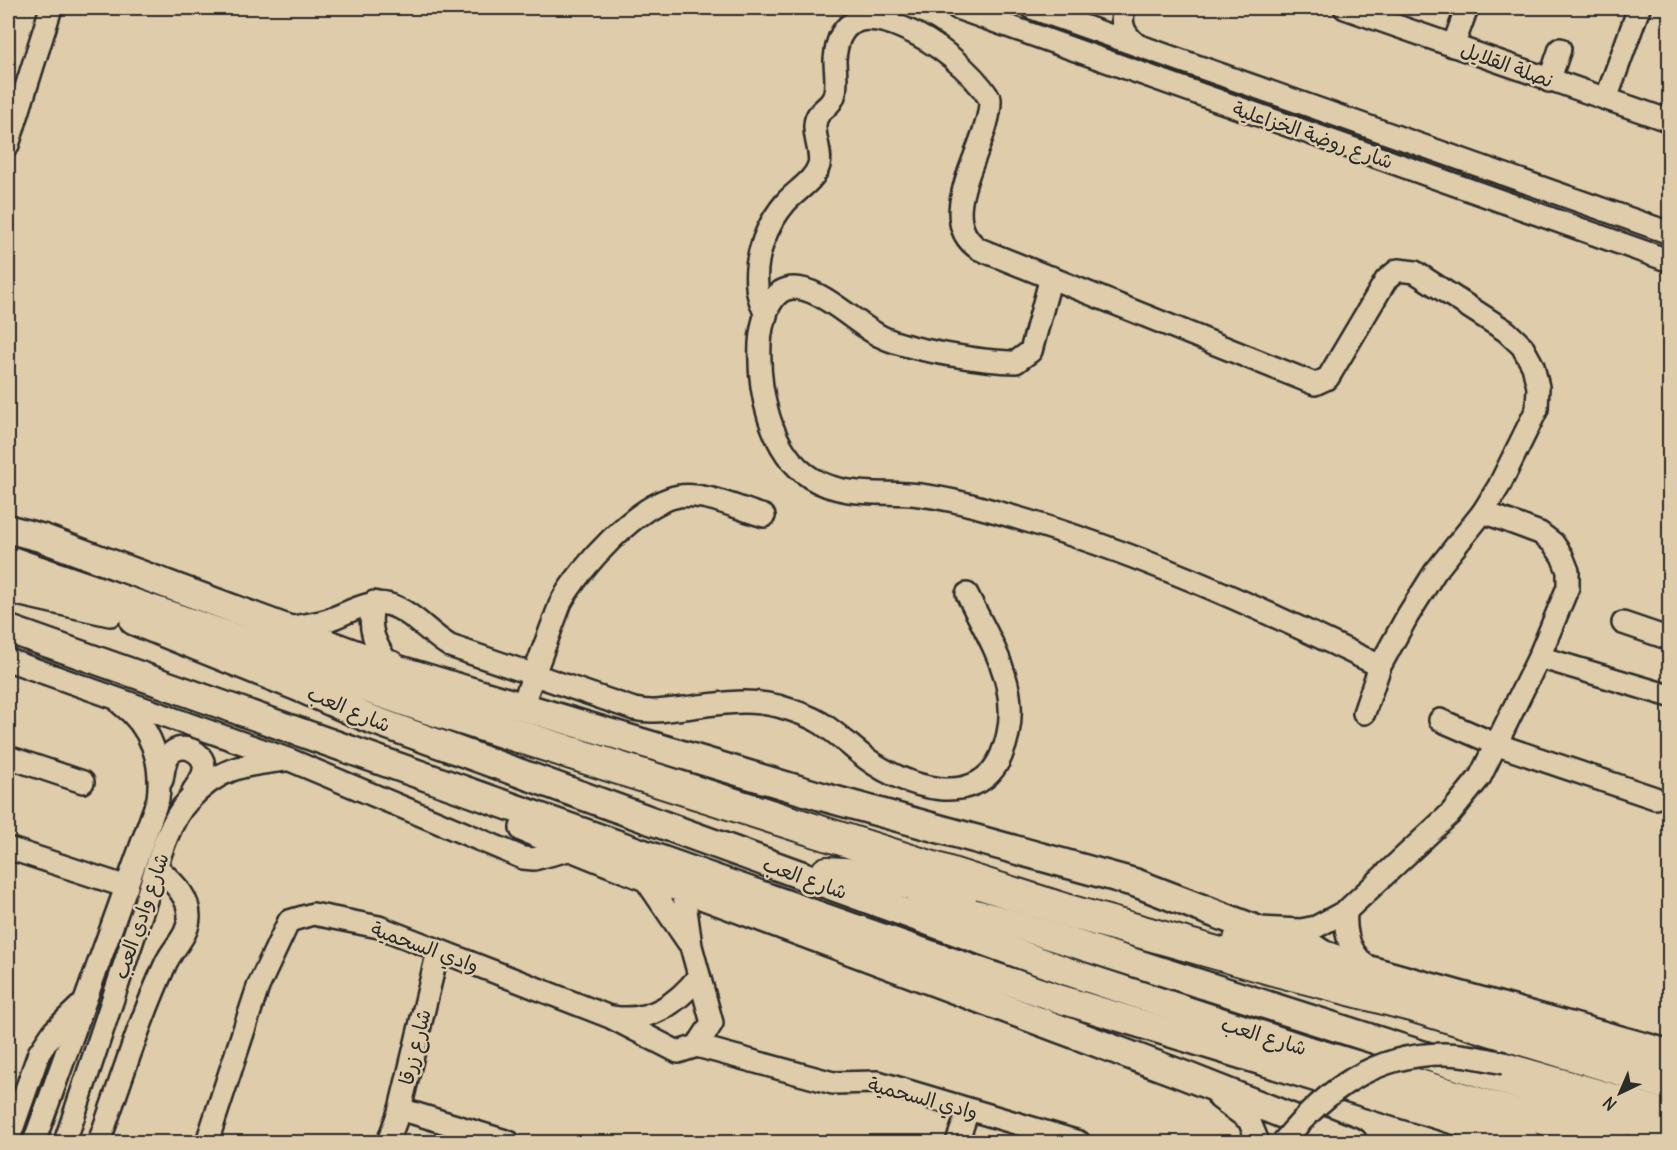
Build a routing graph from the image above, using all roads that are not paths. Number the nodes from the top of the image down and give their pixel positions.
1 (51, 8) edge
2 (957, 8) edge
3 (1032, 8) edge
4 (1115, 8) edge
5 (1124, 8) edge
6 (1345, 8) edge
7 (1467, 8) edge
8 (1639, 8) edge
9 (1092, 28) junction
10 (1135, 43) junction
11 (1453, 46) junction
12 (1560, 49) dead end
13 (1549, 81) junction
14 (15, 98) edge
15 (1606, 99) junction
16 (1670, 121) edge
17 (8, 145) edge
18 (1670, 233) edge
19 (1670, 261) edge
20 (1051, 278) junction
21 (766, 316) junction
22 (1483, 512) junction
23 (764, 516) dead end
24 (8, 529) edge
25 (8, 562) edge
26 (8, 576) edge
27 (8, 589) edge
28 (967, 594) dead end
29 (374, 602) junction
30 (110, 612) junction
31 (1623, 623) dead end
32 (286, 627) junction
33 (8, 629) edge
34 (1670, 639) edge
35 (1539, 657) junction
36 (8, 660) edge
37 (1380, 666) junction
38 (390, 667) junction
39 (534, 675) junction
40 (1670, 696) edge
41 (113, 698) junction
42 (522, 706) junction
43 (427, 707) junction
44 (1364, 713) dead end
45 (1440, 720) dead end
46 (293, 732) junction
47 (1495, 744) junction
48 (8, 757) edge
49 (290, 760) junction
50 (82, 782) dead end
51 (160, 786) junction
52 (1654, 798) dead end
53 (186, 802) junction
54 (8, 849) edge
55 (572, 849) junction
56 (158, 867) junction
57 (776, 867) junction
58 (827, 873) junction
59 (643, 876) junction
60 (127, 887) junction
61 (682, 888) junction
62 (1018, 893) junction
63 (1068, 911) junction
64 (1346, 911) junction
65 (1254, 930) junction
66 (691, 946) junction
67 (438, 951) junction
68 (1330, 959) junction
69 (1371, 970) junction
70 (699, 976) junction
71 (84, 1002) junction
72 (610, 1017) junction
73 (697, 1046) junction
74 (1670, 1054) edge
75 (1186, 1076) junction
76 (1670, 1084) edge
77 (1370, 1093) junction
78 (14, 1108) edge
79 (400, 1109) junction
80 (968, 1111) junction
81 (1670, 1111) edge
82 (1670, 1134) edge
83 (8, 1140) edge
84 (33, 1143) edge
85 (65, 1143) edge
86 (99, 1143) edge
87 (207, 1143) edge
88 (388, 1143) edge
89 (509, 1143) edge
90 (957, 1143) edge
91 (1079, 1143) edge
92 (1258, 1143) edge
93 (1283, 1143) edge
94 (1353, 1143) edge
95 (1478, 1143) edge
96 (1526, 1143) edge
97 (1615, 1143) edge

1 - 14 street
2 - 19 street, شارع روضة الخزاعلية
3 - 9 street, شارع روضة الخزاعلية
4 - 9 street
5 - 10 street
6 - 11 street, نصلة القلايل
7 - 11 street
8 - 15 street
9 - 10 street, شارع روضة الخزاعلية
10 - 18 street, شارع روضة الخزاعلية
11 - 13 street, نصلة القلايل
12 - 13 street
13 - 15 street, نصلة القلايل
14 - 17 street
15 - 16 street, نصلة القلايل
20 - 21 street
20 - 21 street
20 - 22 street
21 - 37 street
22 - 35 street
22 - 37 street
23 - 39 street
24 - 32 main road
25 - 43 highway
26 - 30 main road, شارع العب
27 - 30 main road
28 - 39 street
29 - 32 street
29 - 38 street
29 - 39 street
30 - 57 main road, شارع العب
31 - 34 street
32 - 38 main road
33 - 46 main road, شارع العب
35 - 40 street
35 - 47 street
36 - 41 street
37 - 44 street
38 - 42 main road
38 - 43 highway
39 - 42 street
41 - 49 street
41 - 51 street, شارع وادي العب
42 - 65 main road
43 - 62 highway
45 - 47 street
46 - 55 main road
46 - 77 main road, شارع العب
47 - 52 street
47 - 64 street
48 - 50 street
49 - 53 street, شارع وادي العب
49 - 55 street
51 - 53 street
51 - 60 street, شارع وادي العب
53 - 56 street, شارع وادي العب
54 - 60 street
55 - 59 main road
56 - 85 street, شارع وادي العب
56 - 86 street
57 - 58 main road
57 - 97 main road, شارع العب
58 - 63 highway
58 - 82 main road
59 - 61 main road
59 - 66 street
60 - 71 street, شارع وادي العب
61 - 66 street
61 - 75 main road
62 - 63 highway
62 - 68 highway
63 - 76 highway
64 - 65 street
64 - 69 street
65 - 68 main road
66 - 70 street
67 - 72 street, وادي السحمية
67 - 79 street, شارع زرقا
67 - 87 street, وادي السحمية
68 - 69 main road
69 - 74 main road
70 - 72 street, وادي السحمية
70 - 73 street
71 - 78 street, شارع وادي العب
71 - 84 street, شارع وادي العب
72 - 73 street, وادي السحمية
73 - 80 street, وادي السحمية
75 - 92 street
75 - 94 main road
77 - 95 main road
77 - 96 main road, شارع العب
78 - 83 street, شارع وادي العب
79 - 88 street, شارع زرقا
79 - 89 street
80 - 90 street
80 - 91 street, وادي السحمية
81 - 93 street, bridge

